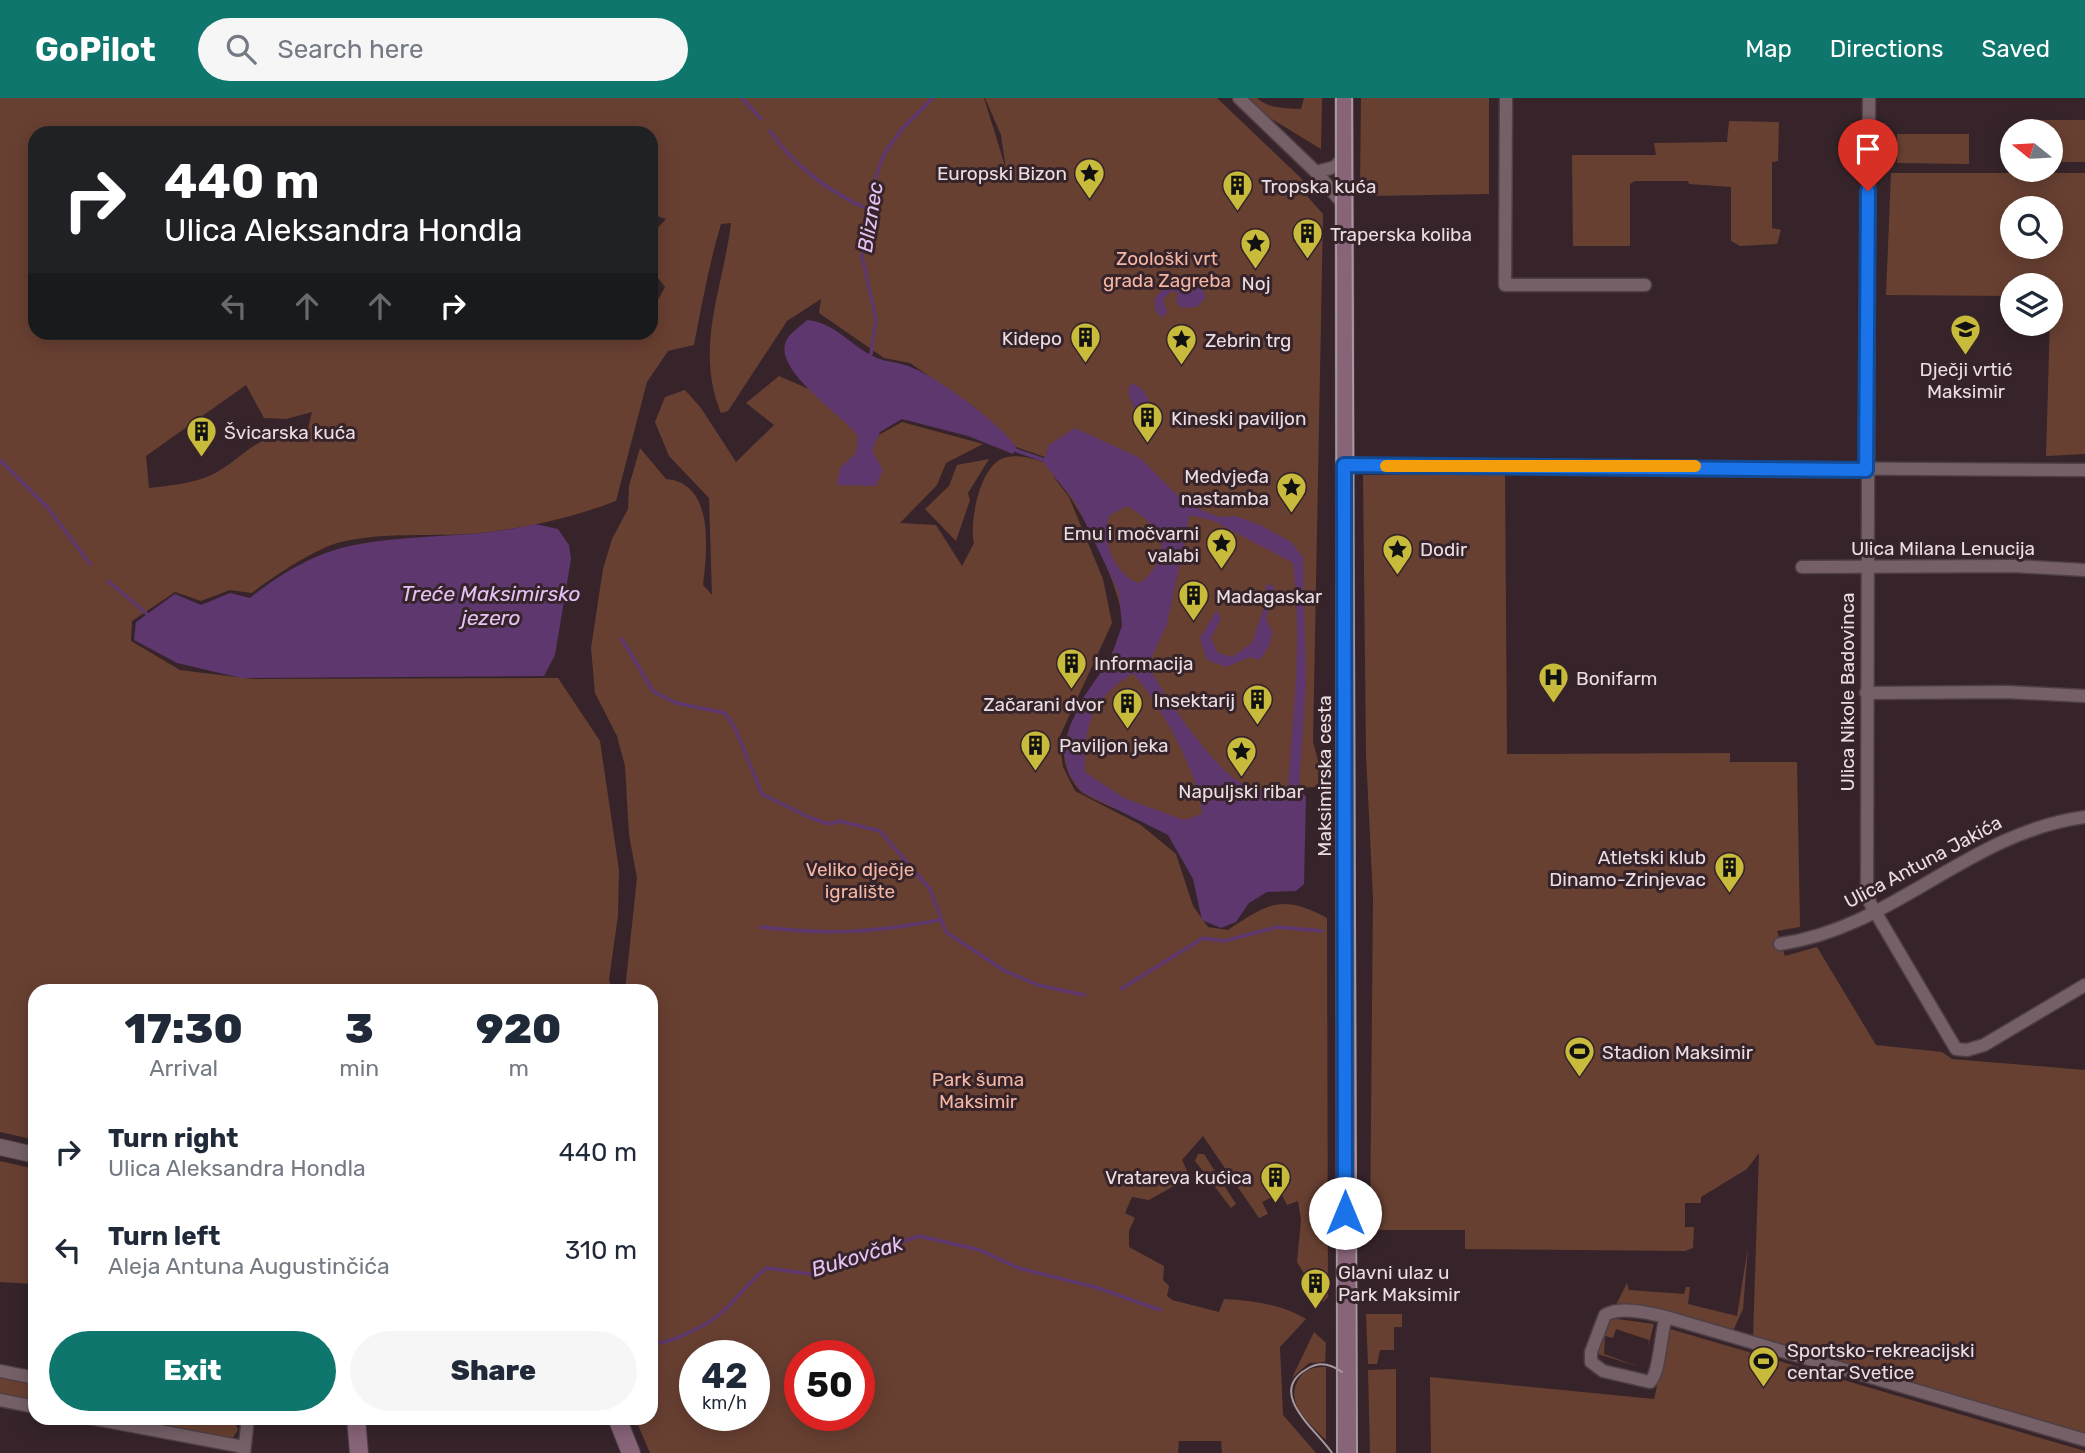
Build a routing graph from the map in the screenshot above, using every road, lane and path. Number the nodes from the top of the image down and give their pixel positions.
1 (1238, 98) edge
2 (1344, 98) edge
3 (1506, 98) edge
4 (1869, 98) edge
5 (1343, 158) junction
6 (1316, 172) junction
7 (1344, 205) junction
8 (1645, 285) dead end
9 (1344, 465) junction
10 (1866, 470) junction
11 (2085, 470) edge
12 (1802, 567) dead end
13 (1866, 567) junction
14 (2085, 570) edge
15 (1866, 693) junction
16 (2085, 696) edge
17 (2085, 817) edge
18 (1874, 912) junction
19 (1780, 944) dead end
20 (2085, 985) edge
21 (0, 1147) edge
22 (28, 1153) edge
23 (1666, 1317) junction
24 (0, 1371) edge
25 (28, 1377) edge
26 (0, 1401) edge
27 (28, 1406) edge
28 (123, 1425) edge
29 (247, 1425) edge
30 (357, 1425) edge
31 (620, 1425) edge
32 (2085, 1440) edge
33 (244, 1450) edge
34 (359, 1453) edge
35 (631, 1453) edge
36 (1348, 1453) edge

1 - 6 street
2 - 5 main road, Maksimirska cesta
3 - 8 street
4 - 10 street, Ulica Nikole Badovinca
5 - 6 street
5 - 7 main road, Maksimirska cesta
6 - 7 street
7 - 9 main road, Maksimirska cesta
9 - 10 street
9 - 36 main road, Maksimirska cesta
10 - 11 street
10 - 13 street, Ulica Nikole Badovinca
12 - 13 street, Ulica Milana Lenucija
13 - 14 street, Ulica Milana Lenucija
13 - 15 street, Ulica Nikole Badovinca
15 - 16 street
15 - 18 street, Ulica Nikole Badovinca
17 - 18 street, Ulica Antuna Jakića
18 - 19 street, Ulica Antuna Jakića
18 - 20 street, Ulica Nikole Badovinca
21 - 22 street
23 - 23 street
23 - 32 street
24 - 25 street
26 - 27 street
28 - 33 street
29 - 33 street
30 - 34 main road
31 - 35 main road

